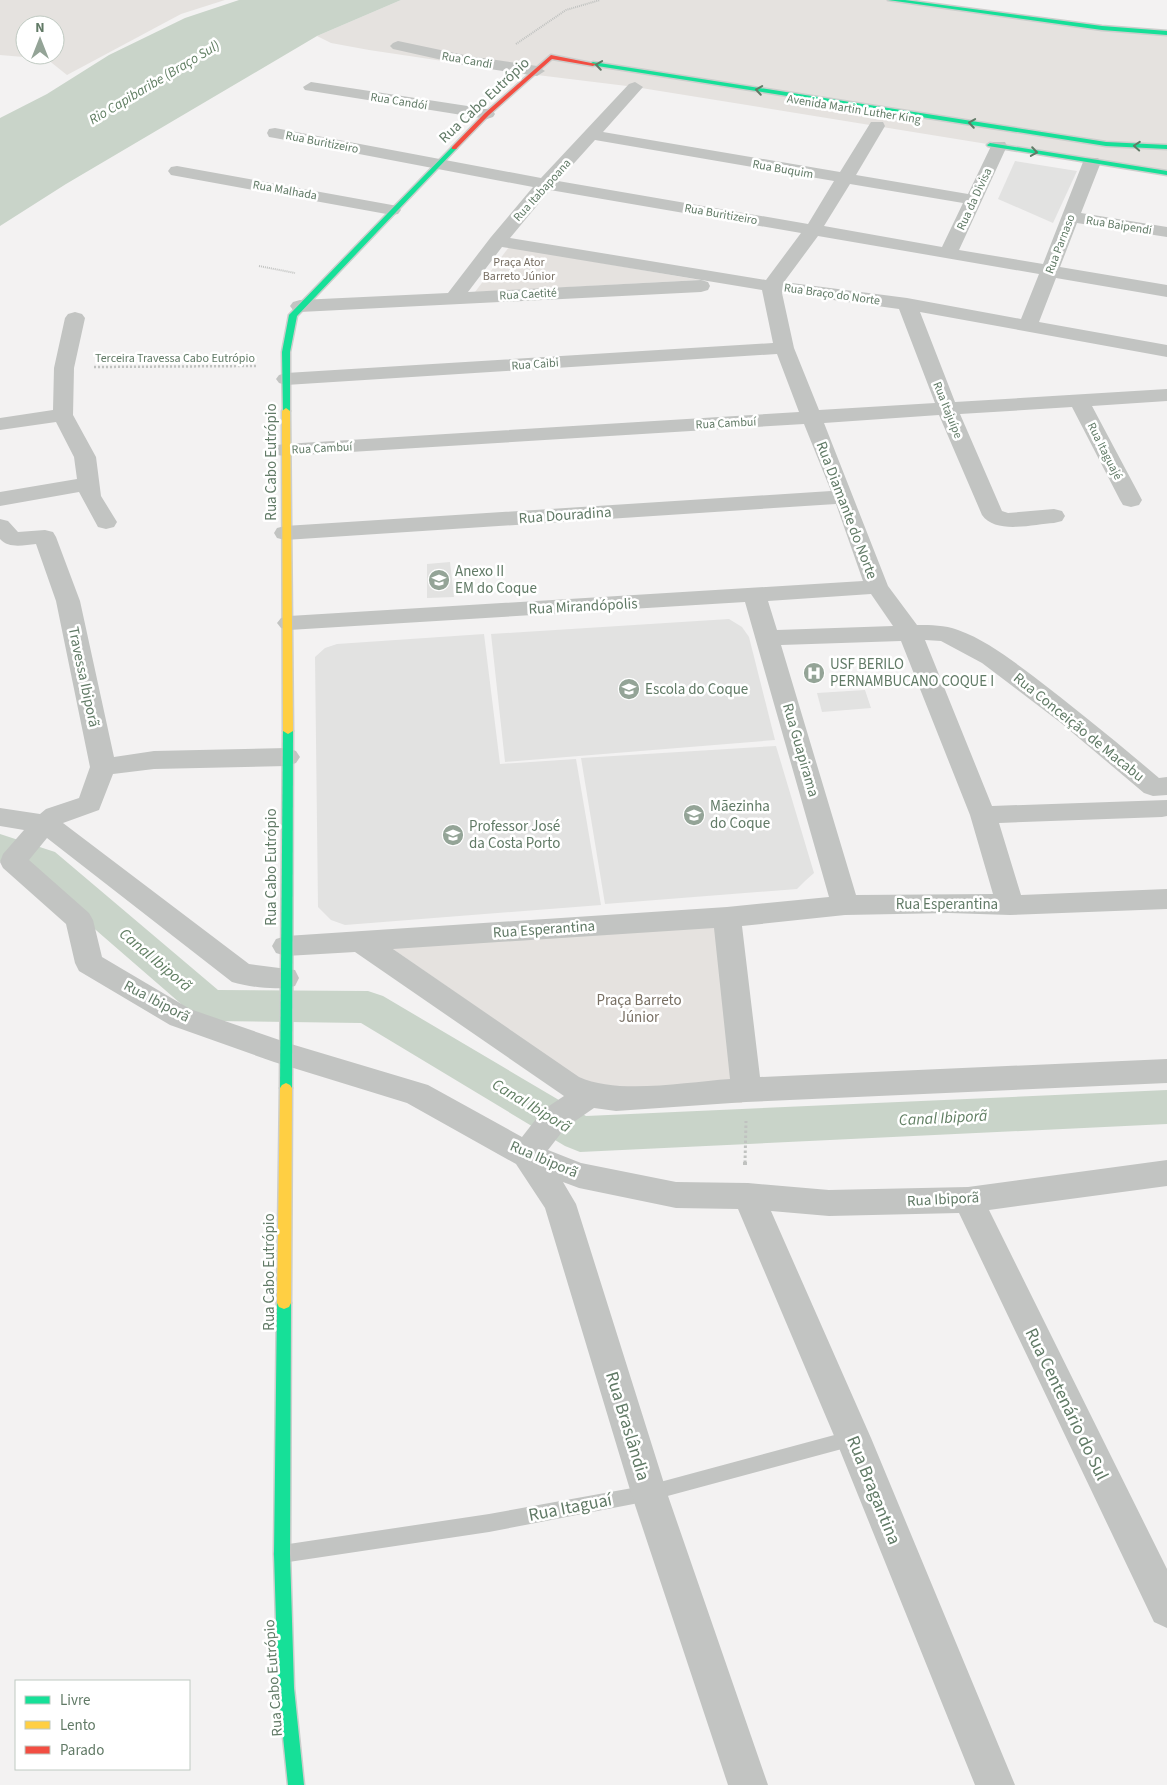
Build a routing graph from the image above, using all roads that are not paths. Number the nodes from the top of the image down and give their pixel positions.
1 (891, 0) edge
2 (1167, 33) edge
3 (398, 46) dead end
4 (551, 57) joint
5 (537, 71) junction
6 (555, 74) dead end
7 (618, 84) dead end
8 (311, 87) dead end
9 (640, 88) joint
10 (487, 114) junction
11 (877, 126) dead end
12 (275, 133) dead end
13 (593, 135) junction
14 (980, 143) dead end
15 (999, 146) junction
16 (1167, 148) edge
17 (1092, 162) junction
18 (438, 165) junction
19 (177, 171) dead end
20 (1167, 174) edge
21 (846, 180) junction
22 (547, 182) junction
23 (974, 200) junction
24 (392, 210) junction
25 (1070, 217) junction
26 (813, 230) junction
27 (1167, 232) edge
28 (497, 241) junction
29 (949, 252) junction
30 (1050, 270) junction
31 (764, 285) junction
32 (1167, 291) edge
33 (454, 298) junction
34 (907, 304) junction
35 (300, 306) junction
36 (75, 318) dead end
37 (1028, 326) junction
38 (784, 348) junction
39 (1167, 351) edge
40 (286, 372) junction
41 (1167, 395) edge
42 (1080, 402) junction
43 (947, 409) junction
44 (63, 416) junction
45 (811, 418) junction
46 (0, 424) edge
47 (286, 450) junction
48 (88, 484) junction
49 (844, 497) junction
50 (0, 499) edge
51 (1131, 500) dead end
52 (1054, 516) dead end
53 (106, 522) dead end
54 (0, 526) edge
55 (285, 533) junction
56 (877, 587) junction
57 (755, 596) junction
58 (289, 623) junction
59 (910, 633) junction
60 (768, 638) junction
61 (287, 757) junction
62 (103, 767) junction
63 (1162, 800) edge
64 (983, 815) junction
65 (0, 817) edge
66 (40, 829) junction
67 (9, 859) edge
68 (1167, 899) edge
69 (845, 905) junction
70 (1010, 905) junction
71 (728, 917) junction
72 (360, 941) junction
73 (286, 946) junction
74 (285, 978) junction
75 (285, 1053) junction
76 (1167, 1071) edge
77 (589, 1095) junction
78 (746, 1103) junction
79 (527, 1155) junction
80 (1165, 1178) edge
81 (746, 1185) junction
82 (968, 1200) junction
83 (853, 1438) junction
84 (649, 1492) junction
85 (282, 1554) junction
86 (1167, 1609) edge
87 (296, 1785) edge
88 (748, 1785) edge
89 (995, 1785) edge

1 - 2 street
3 - 5 street, Rua Candi
4 - 5 street, Rua Cabo Eutrópio
16 -> 4 street, Avenida Martin Luther King
5 - 6 street
5 - 10 street, Rua Cabo Eutrópio
7 - 9 street
8 - 10 street, Rua Candói
9 - 13 street, Rua Itabapoana
10 - 18 street, Rua Cabo Eutrópio
11 - 21 street
12 - 18 street, Rua Buritizeiro
13 - 21 street, Rua Buquim
13 - 22 street, Rua Itabapoana
14 - 15 street
15 -> 17 street
15 - 23 street, Rua da Divisa
17 - 20 street
17 - 25 street, Rua Parnaso
18 - 22 street, Rua Buritizeiro
18 - 24 street, Rua Cabo Eutrópio
19 - 24 street, Rua Malhada
21 - 23 street, Rua Buquim
21 - 26 street
22 - 26 street, Rua Buritizeiro
22 - 28 street, Rua Itabapoana
23 - 29 street, Rua da Divisa
24 - 35 street, Rua Cabo Eutrópio
25 - 27 street, Rua Baipendi
25 - 30 street, Rua Parnaso
26 - 29 street, Rua Buritizeiro
26 - 31 street
28 - 31 street, Rua Braço do Norte
28 - 33 street, Rua Itabapoana
29 - 30 street, Rua Buritizeiro
30 - 32 street, Rua Buritizeiro
30 - 37 street, Rua Parnaso
31 - 33 street, Rua Caetité
31 - 34 street, Rua Braço do Norte
31 - 38 street, Rua Diamante do Norte
33 - 35 street, Rua Caetité
34 - 37 street, Rua Braço do Norte
34 - 43 street, Rua Itajuípe
35 - 40 street, Rua Cabo Eutrópio
36 - 44 street
37 - 39 street, Rua Braço do Norte
38 - 40 street, Rua Caibi
38 - 45 street, Rua Diamante do Norte
40 - 47 street, Rua Cabo Eutrópio
41 - 42 street, Rua Cambuí
42 - 43 street, Rua Cambuí
42 - 51 street, Rua Itaguajé
43 - 45 street, Rua Cambuí
43 - 52 street, Rua Itajuípe
44 - 46 street
44 - 48 street
45 - 47 street, Rua Cambuí
45 - 49 street, Rua Diamante do Norte
47 - 55 street, Rua Cabo Eutrópio
48 - 50 street
48 - 53 street
49 - 55 street, Rua Douradina
49 - 56 street, Rua Diamante do Norte
54 - 62 street, Travessa Ibiporã
55 - 58 street, Rua Cabo Eutrópio
56 - 57 street, Rua Mirandópolis
56 - 59 street, Rua Diamante do Norte
57 - 58 street, Rua Mirandópolis
57 - 60 street, Rua Guapirama
58 - 61 street, Rua Cabo Eutrópio
59 - 60 street
59 - 63 street, Rua Conceição de Macabu
59 - 64 street, Rua Diamante do Norte
60 - 69 street, Rua Guapirama
61 - 62 street
61 - 73 street, Rua Cabo Eutrópio
62 - 66 street
63 - 64 street
64 - 70 street, Rua Diamante do Norte
65 - 66 street
66 - 67 street, Rua Ibiporã
66 - 74 street
67 - 75 street, Rua Ibiporã
68 - 70 street, Rua Esperantina
69 - 70 street, Rua Esperantina
69 - 71 street, Rua Esperantina
71 - 72 street, Rua Esperantina
71 - 78 street
72 - 73 street
72 - 77 street
73 - 74 street, Rua Cabo Eutrópio
74 - 75 street, Rua Cabo Eutrópio
75 - 79 street, Rua Ibiporã
75 - 85 street, Rua Cabo Eutrópio
76 - 78 street
77 - 78 street
77 - 79 street
79 - 81 street, Rua Ibiporã
79 - 84 street, Rua Braslândia
80 - 82 street, Rua Ibiporã
81 - 82 street, Rua Ibiporã
81 - 83 street, Rua Bragantina
82 - 86 street, Rua Centenário do Sul
83 - 84 lane, Rua Itaguaí
83 - 89 street, Rua Bragantina
84 - 85 lane, Rua Itaguaí
84 - 88 street, Rua Braslândia
85 - 87 street, Rua Cabo Eutrópio

